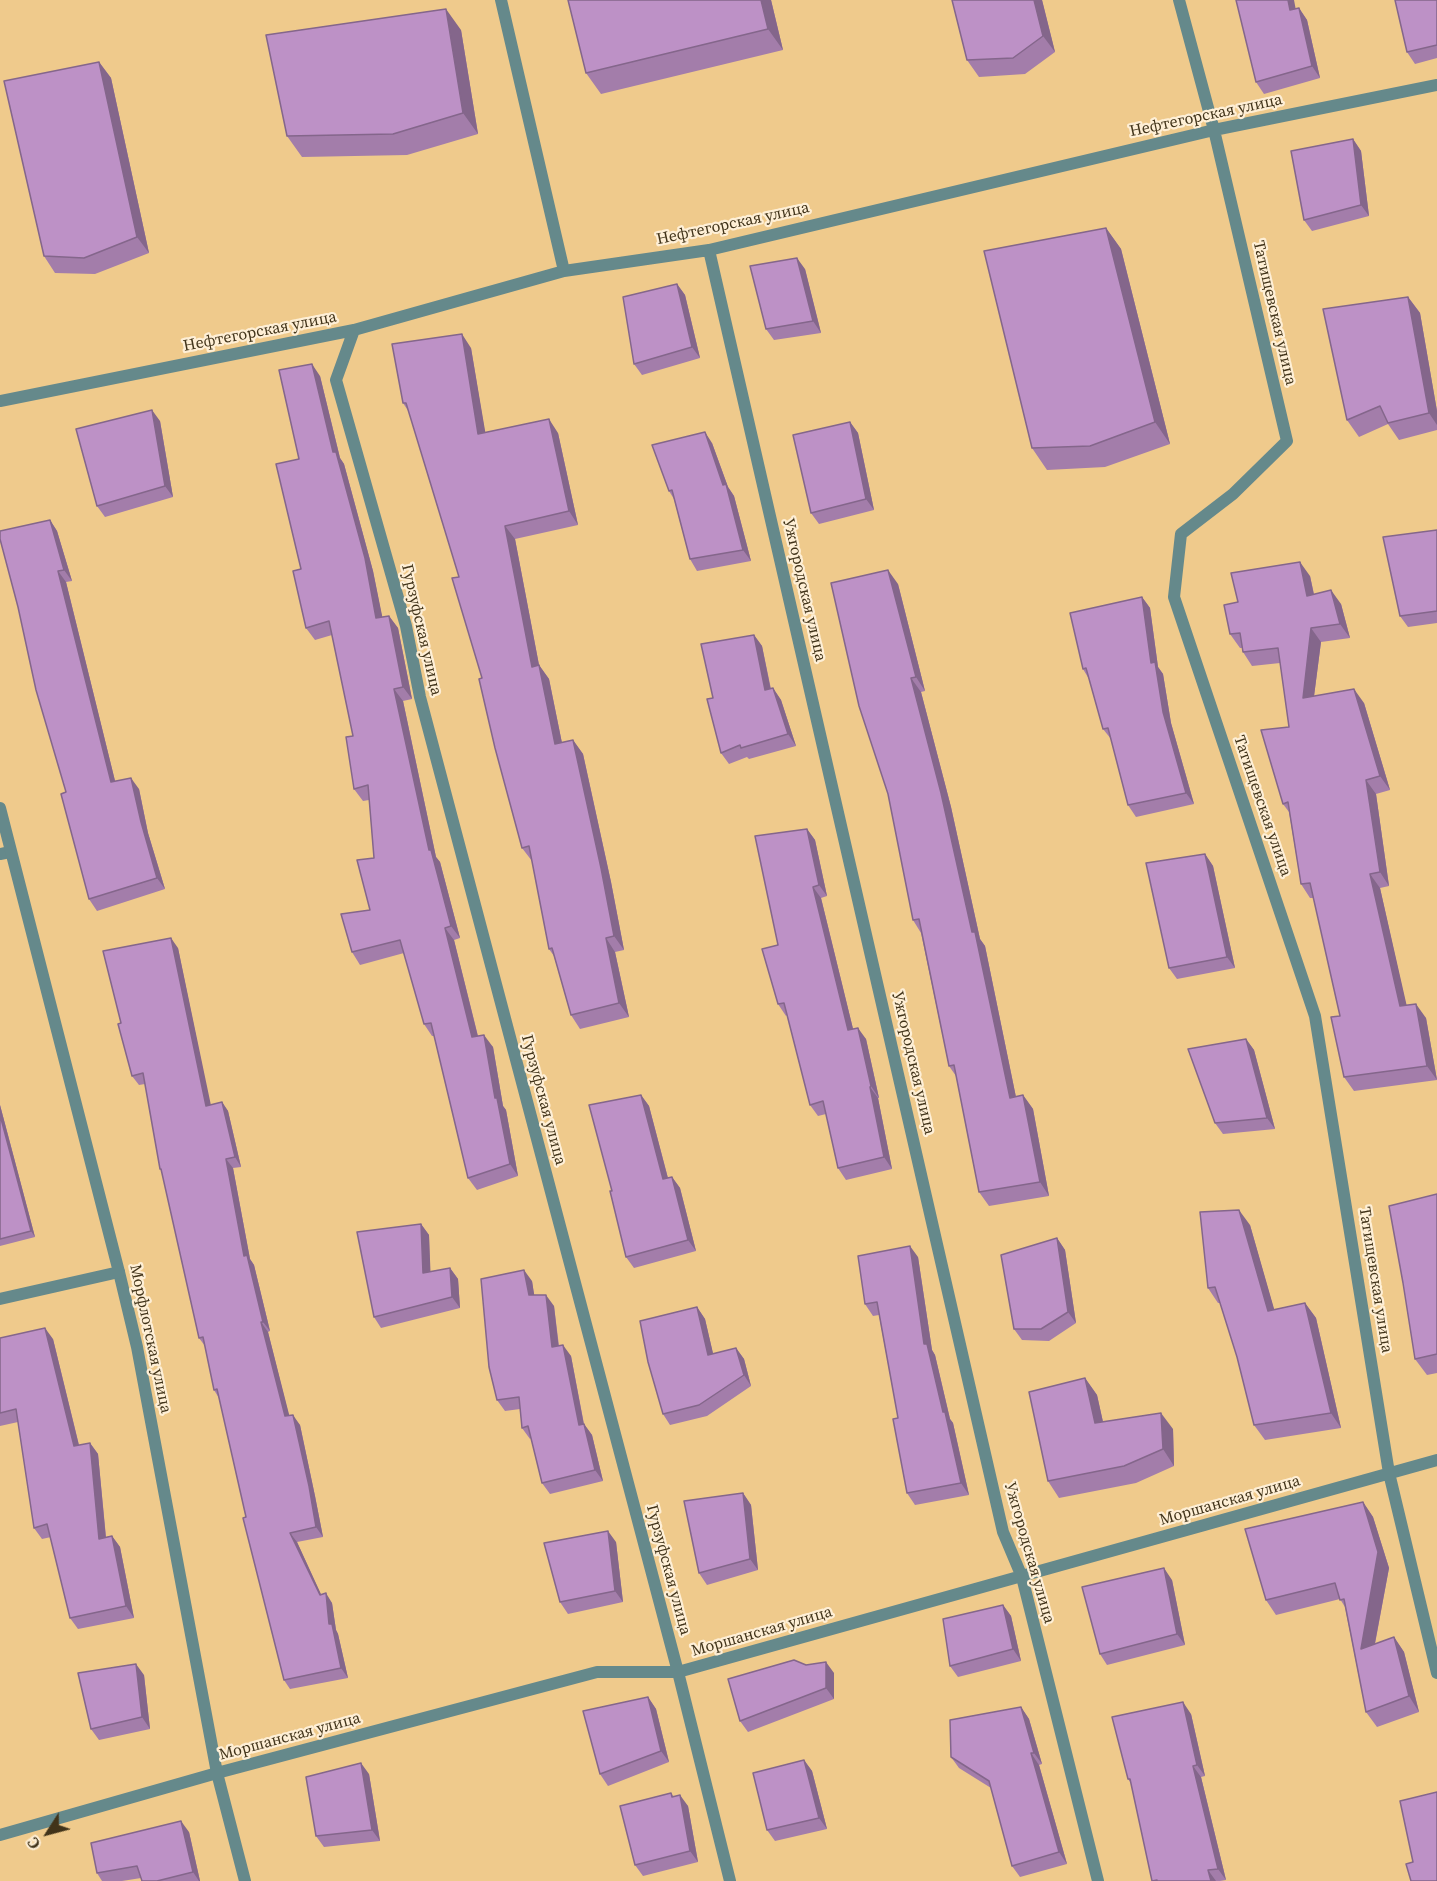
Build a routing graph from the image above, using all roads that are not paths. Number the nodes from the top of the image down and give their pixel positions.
1 (501, 0) edge
2 (1179, 0) edge
3 (1437, 85) edge
4 (1214, 130) junction
5 (710, 249) junction
6 (564, 271) junction
7 (354, 330) junction
8 (0, 401) edge
9 (0, 808) edge
10 (5, 853) edge
11 (119, 1272) junction
12 (0, 1299) edge
13 (1437, 1460) edge
14 (1389, 1473) junction
15 (1022, 1577) junction
16 (678, 1672) junction
17 (1437, 1673) edge
18 (217, 1773) junction
19 (0, 1835) edge
20 (245, 1881) edge
21 (730, 1881) edge
22 (1098, 1881) edge

1 - 6 street
2 - 4 street, Татищевская улица
3 - 4 street, Нефтегорская улица
4 - 5 street, Нефтегорская улица
4 - 14 street, Татищевская улица
5 - 6 street, Нефтегорская улица
5 - 15 street, Ужгородская улица
6 - 7 street, Нефтегорская улица
7 - 8 street, Нефтегорская улица
7 - 16 street, Гурзуфская улица
9 - 10 street, Морфлотская улица
10 - 11 street, Морфлотская улица
11 - 12 street
11 - 18 street, Морфлотская улица
13 - 14 street, Моршанская улица
14 - 15 street, Моршанская улица
14 - 17 street, Татищевская улица
15 - 16 street, Моршанская улица
15 - 22 street, Ужгородская улица
16 - 18 street, Моршанская улица
16 - 21 street, Гурзуфская улица
18 - 19 street, Моршанская улица
18 - 20 street, Морфлотская улица

